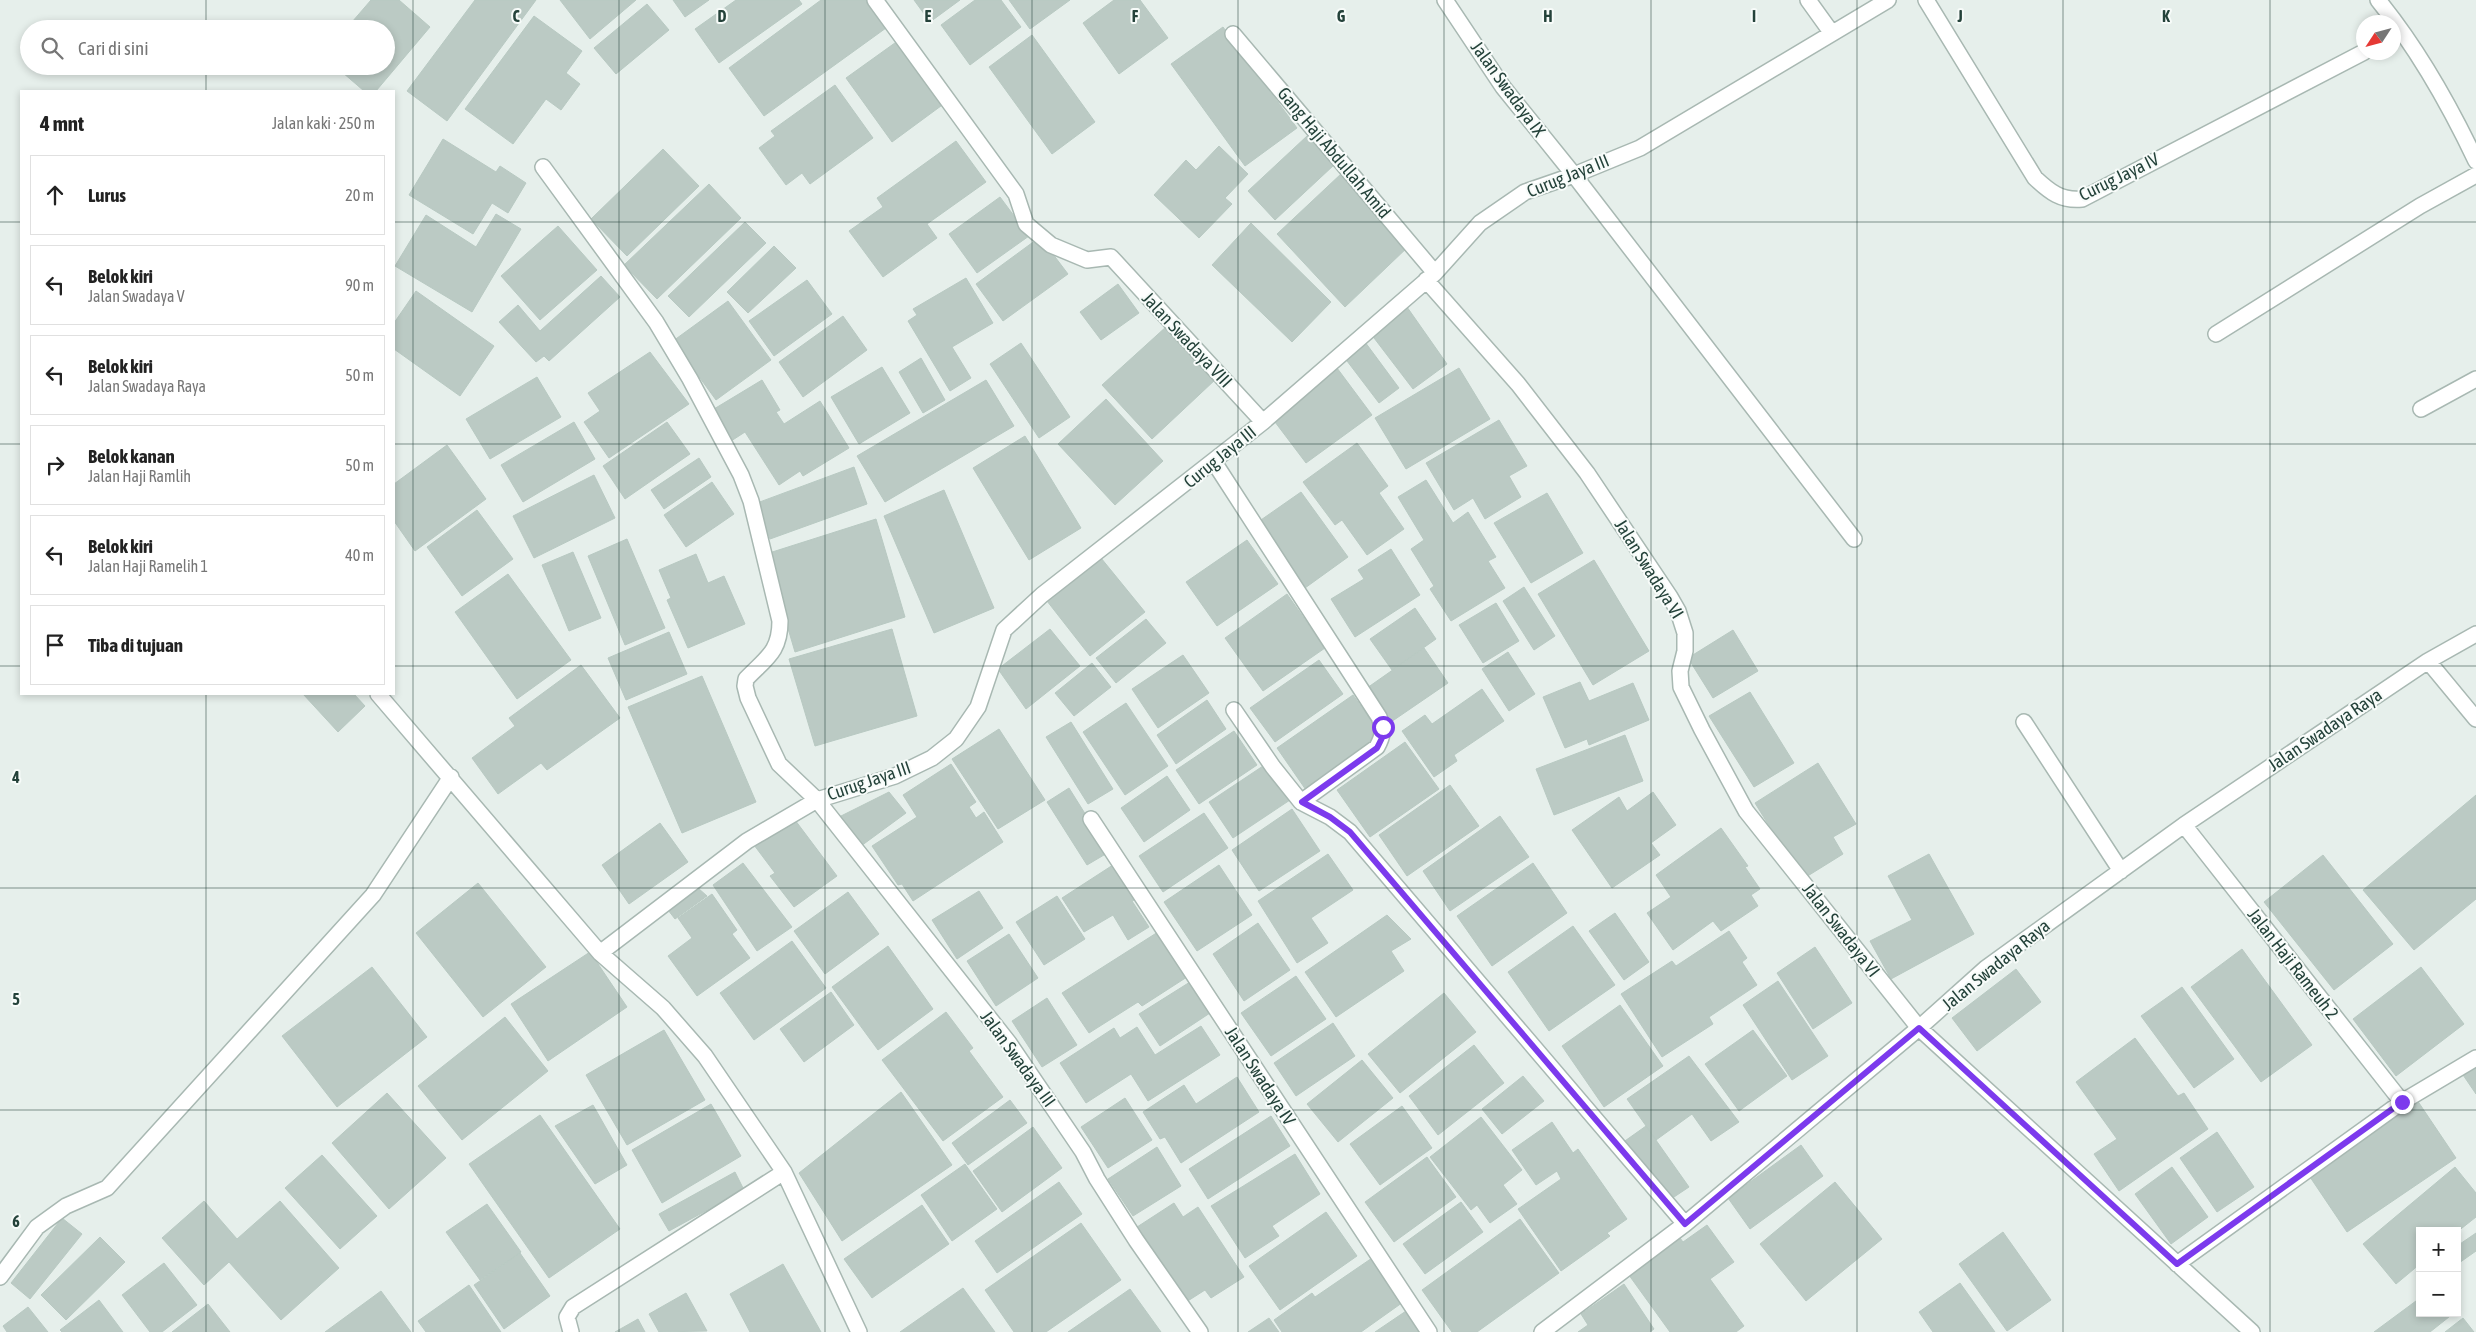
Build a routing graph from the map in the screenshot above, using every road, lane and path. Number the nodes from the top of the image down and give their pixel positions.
1 (875, 0) edge
2 (1445, 0) edge
3 (1808, 0) edge
4 (1888, 0) edge
5 (1926, 0) edge
6 (2378, 0) edge
7 (2387, 15) edge
8 (1831, 32) junction
9 (1233, 34) dead end
10 (2401, 37) edge
11 (2356, 56) edge
12 (2476, 161) edge
13 (543, 168) dead end
14 (1574, 175) junction
15 (2476, 175) edge
16 (1431, 276) junction
17 (2216, 334) dead end
18 (2476, 379) edge
19 (2420, 410) dead end
20 (1263, 422) junction
21 (1214, 462) junction
22 (1854, 539) dead end
23 (2476, 634) edge
24 (2428, 661) junction
25 (379, 695) edge
26 (1234, 710) dead end
27 (2476, 719) edge
28 (2024, 722) dead end
29 (451, 777) junction
30 (817, 800) junction
31 (1302, 802) junction
32 (1091, 819) dead end
33 (2184, 825) junction
34 (2121, 872) junction
35 (600, 953) junction
36 (1919, 1028) junction
37 (2476, 1058) edge
38 (2402, 1102) junction
39 (784, 1172) junction
40 (1685, 1224) junction
41 (2177, 1264) junction
42 (0, 1277) edge
43 (571, 1332) edge
44 (859, 1332) edge
45 (1200, 1332) edge
46 (1429, 1332) edge
47 (1542, 1332) edge
48 (2252, 1332) edge

1 - 20 street, Jalan Swadaya VIII
2 - 14 street, Jalan Swadaya IX
3 - 8 street
4 - 8 street, Curug Jaya III
5 - 11 street, Curug Jaya IV
6 - 7 street
8 - 14 street, Curug Jaya III
9 - 16 street, Gang Haji Abdullah Amid
10 - 12 street
13 - 30 street, Jalan Swadaya III
14 - 16 street, Curug Jaya III
14 - 22 street, Jalan Swadaya IX
15 - 17 street
16 - 20 street, Curug Jaya III
16 - 36 street, Jalan Swadaya VI
18 - 19 street
20 - 21 street, Curug Jaya III
21 - 30 street, Curug Jaya III
21 - 31 street
23 - 24 street, Jalan Swadaya Raya
24 - 27 street
24 - 33 street, Jalan Swadaya Raya
25 - 29 street
26 - 31 street
28 - 34 street
29 - 35 street
29 - 42 street
30 - 35 street, Curug Jaya III
30 - 45 street, Jalan Swadaya III
31 - 40 street
32 - 46 street, Jalan Swadaya IV
33 - 34 street, Jalan Swadaya Raya
33 - 38 street, Jalan Haji Rameuh 2
34 - 36 street, Jalan Swadaya Raya
35 - 39 street
36 - 40 street, Jalan Swadaya Raya
36 - 41 street, Jalan Swadaya VI
37 - 38 street
38 - 41 street
39 - 43 street
39 - 44 street
40 - 47 street, Jalan Swadaya Raya
41 - 48 street, Jalan Swadaya VI

